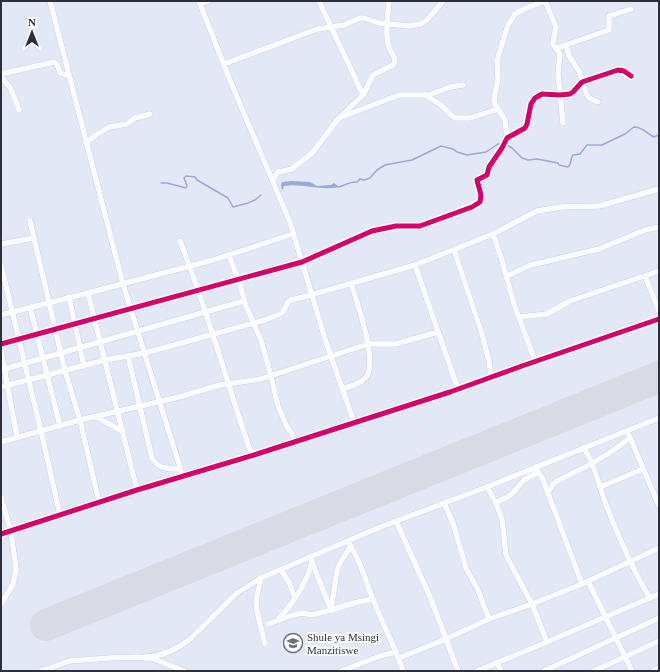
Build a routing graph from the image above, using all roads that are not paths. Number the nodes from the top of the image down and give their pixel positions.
1 (50, 1) edge
2 (208, 1) edge
3 (319, 1) edge
4 (389, 1) edge
5 (443, 1) edge
6 (546, 2) edge
7 (200, 3) edge
8 (631, 9) dead end
9 (387, 24) junction
10 (330, 27) junction
11 (566, 45) junction
12 (557, 48) junction
13 (224, 64) junction
14 (1, 74) edge
15 (69, 76) junction
16 (631, 76) dead end
17 (1, 77) edge
18 (582, 82) junction
19 (463, 85) dead end
20 (363, 95) junction
21 (424, 95) junction
22 (560, 95) junction
23 (598, 102) dead end
24 (498, 109) junction
25 (19, 110) dead end
26 (150, 114) dead end
27 (339, 118) junction
28 (563, 123) dead end
29 (507, 138) junction
30 (86, 143) junction
31 (273, 180) junction
32 (659, 188) edge
33 (30, 221) dead end
34 (659, 227) edge
35 (293, 234) junction
36 (493, 234) junction
37 (34, 238) junction
38 (180, 241) dead end
39 (1, 244) edge
40 (454, 250) junction
41 (229, 255) junction
42 (302, 262) junction
43 (1, 265) edge
44 (415, 265) junction
45 (189, 266) junction
46 (659, 271) edge
47 (2, 276) edge
48 (507, 276) junction
49 (645, 276) junction
50 (238, 280) junction
51 (122, 284) junction
52 (351, 284) junction
53 (198, 291) junction
54 (88, 293) junction
55 (312, 295) junction
56 (8, 296) junction
57 (1, 297) edge
58 (69, 297) junction
59 (244, 301) junction
60 (49, 303) junction
61 (30, 307) junction
62 (131, 309) junction
63 (12, 311) junction
64 (659, 311) edge
65 (206, 312) junction
66 (1, 314) edge
67 (519, 317) junction
68 (659, 318) edge
69 (95, 319) junction
70 (254, 323) junction
71 (75, 324) junction
72 (55, 329) junction
73 (137, 332) junction
74 (438, 332) junction
75 (213, 333) junction
76 (37, 334) junction
77 (18, 339) junction
78 (101, 342) junction
79 (1, 344) edge
80 (368, 344) junction
81 (80, 348) junction
82 (1, 351) edge
83 (144, 352) junction
84 (61, 353) junction
85 (128, 356) junction
86 (331, 356) junction
87 (42, 358) junction
88 (105, 360) junction
89 (535, 361) junction
90 (25, 363) junction
91 (84, 366) junction
92 (3, 370) edge
93 (65, 371) junction
94 (47, 375) junction
95 (272, 376) junction
96 (491, 378) junction
97 (29, 380) junction
98 (227, 384) junction
99 (8, 386) junction
100 (1, 387) edge
101 (343, 388) junction
102 (458, 389) junction
103 (160, 402) junction
104 (139, 406) junction
105 (117, 412) junction
106 (96, 417) junction
107 (659, 418) edge
108 (80, 420) junction
109 (354, 422) junction
110 (60, 426) junction
111 (41, 431) junction
112 (122, 431) junction
113 (627, 431) junction
114 (17, 437) junction
115 (630, 438) junction
116 (297, 441) junction
117 (1, 442) edge
118 (582, 448) junction
119 (252, 456) junction
120 (591, 464) junction
121 (180, 469) junction
122 (537, 469) junction
123 (643, 469) junction
124 (182, 477) junction
125 (487, 487) junction
126 (600, 487) junction
127 (137, 490) junction
128 (548, 493) junction
129 (1, 496) edge
130 (99, 502) junction
131 (444, 503) junction
132 (496, 503) junction
133 (659, 506) edge
134 (60, 515) junction
135 (396, 521) junction
136 (11, 532) junction
137 (1, 534) edge
138 (349, 544) junction
139 (659, 548) edge
140 (311, 559) junction
141 (630, 561) junction
142 (280, 570) junction
143 (261, 578) junction
144 (588, 581) junction
145 (582, 584) junction
146 (659, 594) edge
147 (650, 598) junction
148 (294, 599) junction
149 (373, 599) junction
150 (1, 604) edge
151 (532, 604) junction
152 (331, 610) junction
153 (605, 617) junction
154 (659, 618) edge
155 (489, 619) junction
156 (278, 620) junction
157 (268, 624) dead end
158 (446, 639) junction
159 (616, 639) junction
160 (659, 641) edge
161 (548, 642) junction
162 (265, 644) dead end
163 (396, 652) junction
164 (146, 657) junction
165 (625, 657) junction
166 (398, 658) junction
167 (498, 663) junction
168 (659, 668) edge
169 (41, 671) edge
170 (184, 671) edge
171 (341, 671) edge
172 (403, 671) edge
173 (458, 671) edge
174 (477, 671) edge
175 (501, 671) edge
176 (544, 671) edge
177 (594, 671) edge
178 (632, 671) edge
179 (653, 671) edge

1 - 15 street
2 - 7 street
3 - 10 street
4 - 9 street
5 - 9 street
6 - 12 street
6 - 24 street
7 - 13 street
8 - 11 street
9 - 10 street
9 - 20 street
10 - 13 street
10 - 20 street
11 - 12 street
11 - 18 street
12 - 22 street
13 - 31 street
14 - 15 street
15 - 30 street
16 - 18 street
17 - 25 street
18 - 22 street
18 - 23 street
19 - 21 street
20 - 27 street
21 - 24 street
21 - 27 street
22 - 28 street
22 - 29 street
24 - 29 street
26 - 30 street
27 - 31 street
29 - 42 street
30 - 51 street
31 - 35 street
32 - 36 street
33 - 37 street
34 - 48 street
35 - 41 street
35 - 42 street
36 - 40 street
36 - 48 street
37 - 39 street
37 - 60 street
38 - 45 street
40 - 44 street
40 - 96 street
41 - 45 street
41 - 50 street
42 - 50 street
42 - 55 street
43 - 47 street
44 - 52 street
44 - 74 street
45 - 51 street
45 - 53 street
46 - 49 street
47 - 56 street
48 - 67 street
49 - 64 street
49 - 67 street
50 - 53 street
50 - 59 street
51 - 54 street
51 - 62 street
52 - 55 street
52 - 80 street
53 - 62 street
53 - 65 street
54 - 58 street
54 - 69 street
55 - 70 street
55 - 86 street
56 - 57 street
56 - 63 street
58 - 60 street
58 - 71 street
59 - 65 street
59 - 70 street
60 - 61 street
60 - 72 street
61 - 63 street
61 - 76 street
62 - 69 street
62 - 73 street
63 - 66 street
63 - 77 street
65 - 73 street
65 - 75 street
67 - 89 street
68 - 89 street
69 - 71 street
69 - 78 street
70 - 75 street
70 - 95 street
71 - 72 street
71 - 81 street
72 - 76 street
72 - 84 street
73 - 78 street
73 - 83 street
74 - 80 street
74 - 102 street
75 - 83 street
75 - 98 street
76 - 77 street
76 - 87 street
77 - 79 street
77 - 90 street
78 - 81 street
78 - 88 street
80 - 86 street
80 - 101 street
81 - 84 street
81 - 91 street
82 - 92 street
83 - 85 street
83 - 103 street
84 - 87 street
84 - 93 street
85 - 88 street
85 - 104 street
86 - 95 street
86 - 101 street
87 - 90 street
87 - 94 street
88 - 91 street
88 - 105 street
89 - 96 street
90 - 92 street
90 - 97 street
91 - 93 street
92 - 99 street
93 - 94 street
93 - 108 street
94 - 97 street
94 - 110 street
95 - 98 street
95 - 116 street
96 - 102 street
97 - 99 street
97 - 111 street
98 - 103 street
98 - 119 street
99 - 100 street
99 - 114 street
101 - 109 street
102 - 109 street
103 - 104 street
103 - 121 street
104 - 105 street
104 - 121 street
105 - 106 street
105 - 112 street
106 - 108 street
106 - 112 street
107 - 113 street
108 - 110 street
108 - 130 street
109 - 116 street
110 - 111 street
111 - 114 street
111 - 134 street
112 - 127 street
113 - 115 street
113 - 118 street
114 - 117 street
115 - 120 street
115 - 123 street
116 - 119 street
118 - 120 street
118 - 122 street
119 - 124 street
120 - 126 street
120 - 128 street
121 - 124 street
122 - 125 street
122 - 128 street
122 - 132 street
123 - 126 street
123 - 133 street
124 - 127 street
125 - 131 street
125 - 132 street
126 - 141 street
127 - 130 street
128 - 145 street
129 - 136 street
130 - 134 street
131 - 135 street
131 - 155 street
132 - 151 street
134 - 136 street
135 - 138 street
135 - 158 street
136 - 137 street
136 - 150 street
138 - 140 street
138 - 149 street
138 - 152 street
139 - 141 street
140 - 142 street
140 - 148 street
140 - 152 street
141 - 144 street
141 - 147 street
142 - 143 street
142 - 148 street
143 - 162 street
143 - 164 street
144 - 145 street
144 - 153 street
145 - 151 street
146 - 147 street
147 - 153 street
148 - 156 street
149 - 152 street
149 - 163 street
151 - 155 street
151 - 161 street
152 - 156 street
153 - 159 street
153 - 161 street
154 - 159 street
155 - 158 street
156 - 157 street
158 - 166 street
158 - 173 street
159 - 165 street
159 - 176 street
160 - 165 street
161 - 167 street
163 - 166 street
163 - 171 street
164 - 169 street
164 - 170 street
165 - 177 street
165 - 178 street
166 - 172 street
167 - 174 street
167 - 175 street
168 - 179 street

